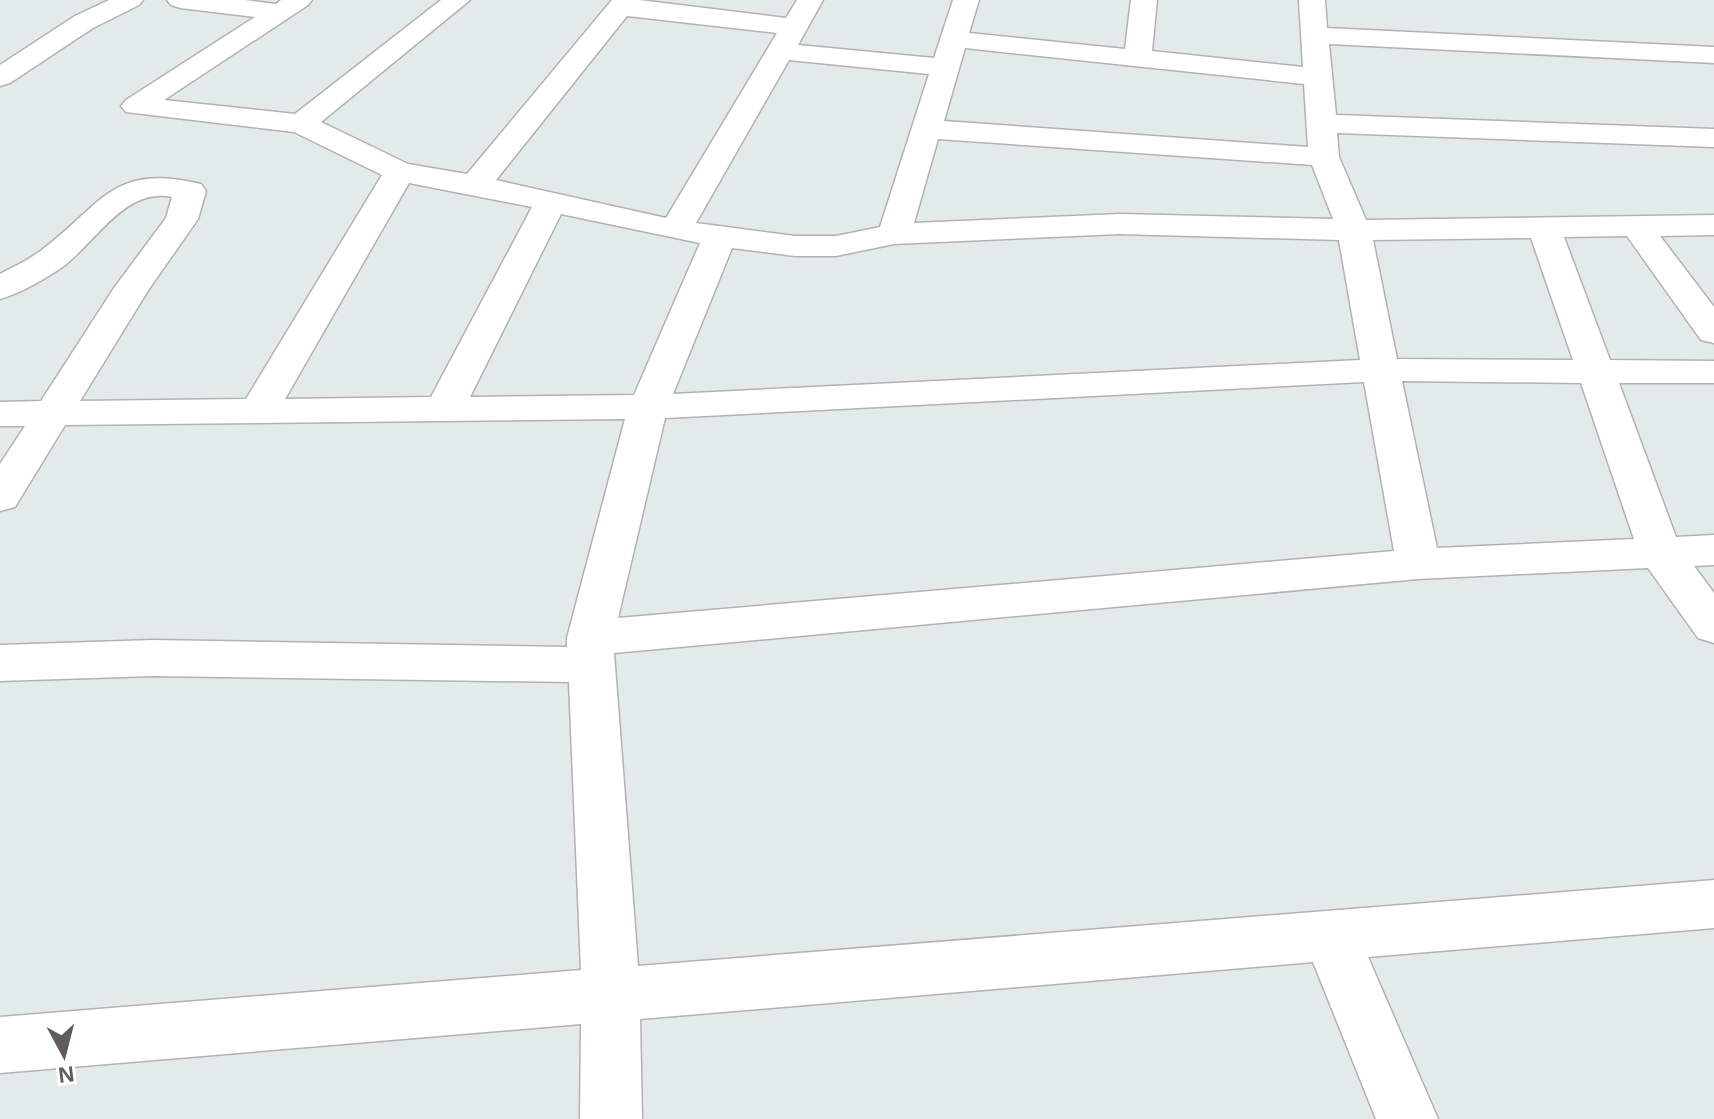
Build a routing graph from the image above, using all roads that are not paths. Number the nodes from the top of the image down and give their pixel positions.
1 (130, 0) edge
2 (180, 0) edge
3 (457, 0) edge
4 (810, 0) edge
5 (966, 0) edge
6 (1144, 0) edge
7 (1312, 0) edge
8 (623, 3) edge
9 (289, 6) edge
10 (796, 27) junction
11 (1315, 35) junction
12 (779, 51) junction
13 (948, 53) junction
14 (1714, 55) edge
15 (1138, 58) junction
16 (0, 77) edge
17 (1318, 77) junction
18 (301, 124) junction
19 (924, 129) junction
20 (1714, 138) edge
21 (1322, 140) junction
22 (400, 172) junction
23 (475, 185) junction
24 (551, 202) junction
25 (1714, 225) edge
26 (1636, 226) junction
27 (1544, 227) junction
28 (675, 230) junction
29 (1354, 230) junction
30 (894, 234) junction
31 (720, 236) junction
32 (0, 288) edge
33 (1714, 332) edge
34 (1381, 370) junction
35 (1596, 371) junction
36 (1714, 372) edge
37 (648, 407) junction
38 (444, 409) junction
39 (258, 411) junction
40 (54, 413) junction
41 (0, 414) edge
42 (0, 497) edge
43 (1714, 550) edge
44 (1661, 554) junction
45 (1418, 564) junction
46 (1714, 626) edge
47 (590, 651) junction
48 (0, 663) edge
49 (1714, 904) edge
50 (1331, 936) junction
51 (611, 997) junction
52 (0, 1045) edge
53 (611, 1119) edge
54 (1407, 1119) edge

1 - 16 street
2 - 9 street
3 - 18 street
4 - 10 street
5 - 13 street
6 - 15 street
7 - 11 street
8 - 10 street
8 - 23 street
9 - 18 street
10 - 12 street
11 - 14 street
11 - 17 street
12 - 13 street
12 - 28 street
13 - 15 street
13 - 19 street
15 - 17 street
17 - 21 street
18 - 22 street
19 - 21 street
19 - 30 street
20 - 21 street
21 - 29 street
22 - 23 street
22 - 39 street
23 - 24 street
24 - 28 street
24 - 38 street
25 - 26 street
26 - 27 street
26 - 33 street
27 - 29 street
27 - 35 street
28 - 31 street
29 - 30 street
29 - 34 street
30 - 31 street
31 - 37 street
32 - 40 street
34 - 35 street
34 - 37 street
34 - 45 street
35 - 36 street
35 - 44 street
37 - 38 street
37 - 47 street
38 - 39 street
39 - 40 street
40 - 41 street
40 - 42 street
43 - 44 street
44 - 45 street
44 - 46 street
45 - 47 street
47 - 48 street
47 - 51 street
49 - 50 street
50 - 51 street
50 - 54 street
51 - 52 street
51 - 53 street

